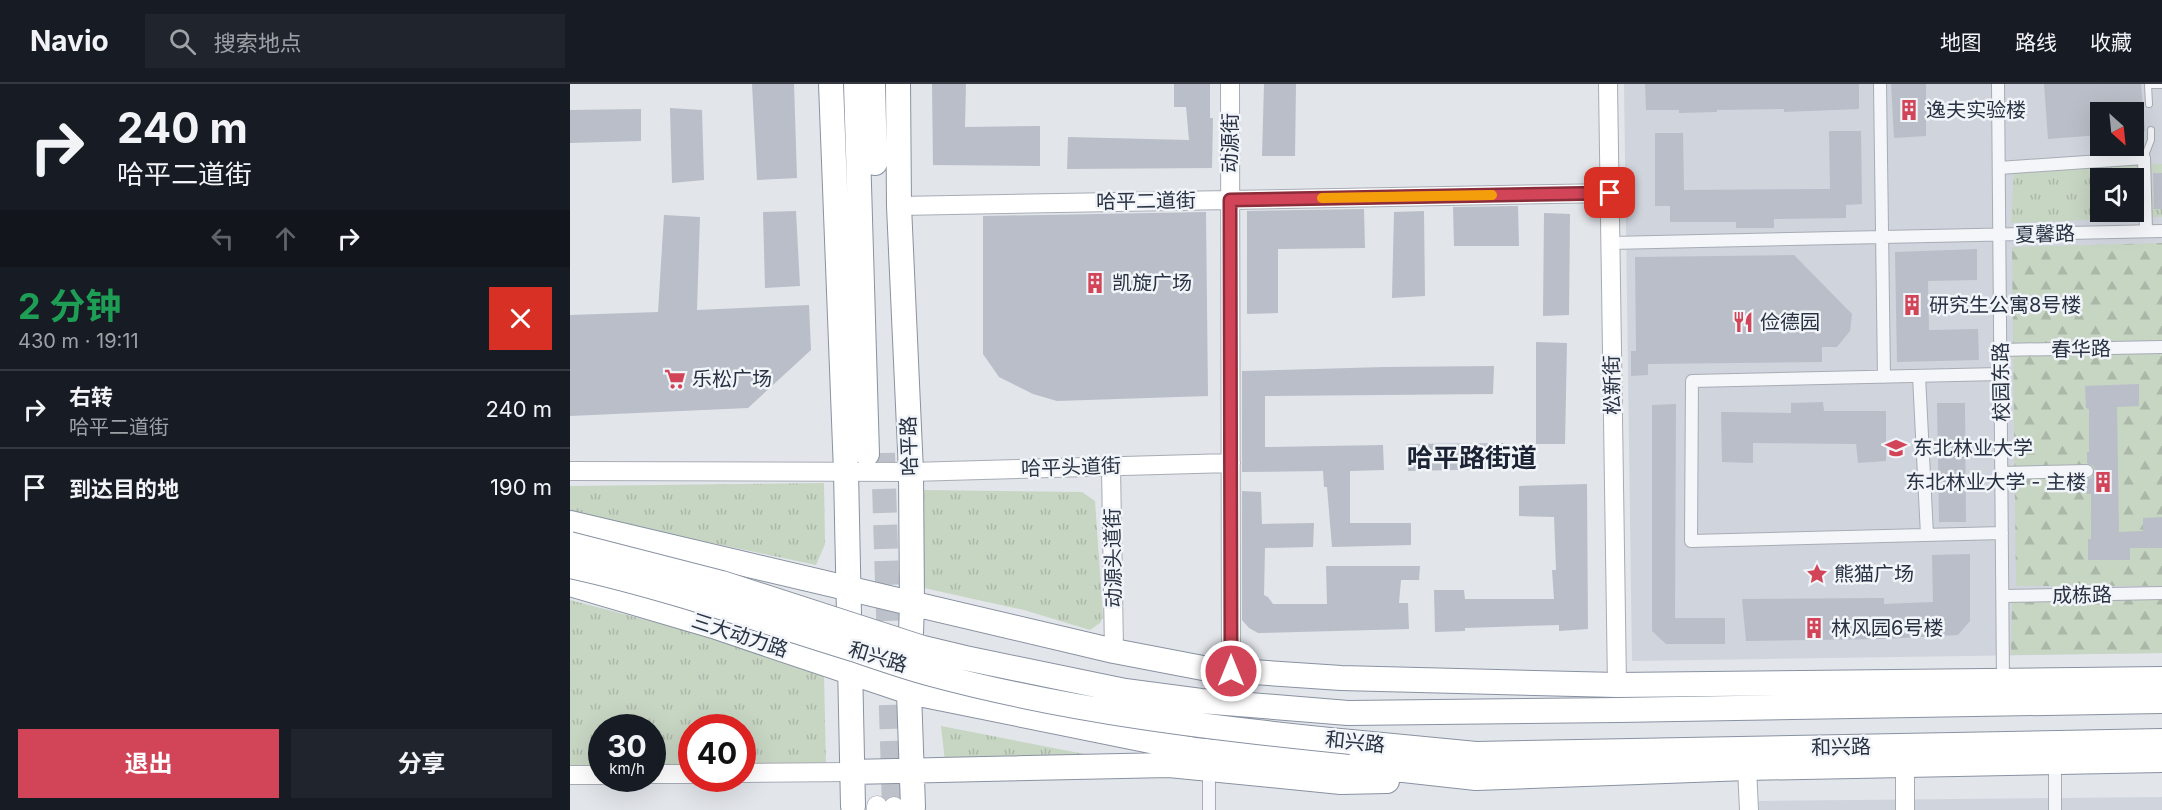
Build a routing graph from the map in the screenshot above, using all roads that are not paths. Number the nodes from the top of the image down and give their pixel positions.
1 (831, 84) edge
2 (843, 84) edge
3 (856, 84) edge
4 (873, 84) edge
5 (898, 84) edge
6 (1230, 84) edge
7 (1608, 84) edge
8 (1880, 84) edge
9 (1998, 84) edge
10 (2162, 85) edge
11 (2149, 104) dead end
12 (2151, 130) dead end
13 (2144, 158) junction
14 (833, 160) junction
15 (1999, 168) junction
16 (1610, 193) junction
17 (1230, 200) junction
18 (899, 206) junction
19 (2146, 231) junction
20 (2162, 231) edge
21 (1999, 235) junction
22 (1882, 237) junction
23 (1610, 243) junction
24 (2162, 347) edge
25 (2000, 351) junction
26 (2001, 374) junction
27 (1919, 376) junction
28 (1884, 377) junction
29 (1231, 463) junction
30 (1111, 466) junction
31 (570, 471) edge
32 (2087, 471) dead end
33 (846, 472) junction
34 (911, 472) junction
35 (2001, 474) junction
36 (570, 523) edge
37 (2002, 533) junction
38 (1926, 534) junction
39 (570, 544) edge
40 (570, 566) edge
41 (570, 584) edge
42 (849, 588) junction
43 (2162, 593) edge
44 (2002, 596) junction
45 (912, 604) junction
46 (1114, 651) junction
47 (849, 671) junction
48 (1231, 671) junction
49 (2162, 679) edge
50 (2003, 681) junction
51 (1627, 685) junction
52 (909, 692) junction
53 (2162, 701) edge
54 (1408, 713) junction
55 (2162, 741) edge
56 (1476, 754) junction
57 (2162, 760) edge
58 (2055, 762) junction
59 (1905, 766) junction
60 (1747, 768) junction
61 (1209, 769) junction
62 (913, 771) junction
63 (851, 772) junction
64 (1616, 772) junction
65 (756, 773) edge
66 (570, 775) edge
67 (588, 775) edge
68 (1476, 778) junction
69 (853, 808) edge
70 (895, 808) edge
71 (1209, 810) edge
72 (1749, 810) edge
73 (1905, 810) edge
74 (2055, 810) edge

1 - 14 highway
2 - 14 highway
3 - 4 highway, 哈平路
5 - 18 highway, 哈平路
6 - 17 street, 动源街
7 - 16 street, 松新街
8 - 22 street
9 - 15 street, 校园东路
10 - 11 lane
12 - 13 lane
13 - 15 street
13 - 19 street
14 - 33 highway
15 - 21 street, 校园东路
16 - 17 street, 哈平二道街
16 - 23 street, 松新街
17 - 18 street, 哈平二道街
17 - 29 street, 动源街
18 - 34 highway, 哈平路
19 - 20 street, 夏馨路
19 - 21 street, 夏馨路
21 - 22 street, 夏馨路
21 - 25 street, 校园东路
22 - 23 street, 夏馨路
22 - 28 street
23 - 51 street, 松新街
24 - 25 street, 春华路
25 - 26 street, 校园东路
26 - 27 street
26 - 35 street, 校园东路
27 - 28 street
27 - 38 street
28 - 38 street
29 - 30 street, 哈平头道街
29 - 48 street, 动源街
30 - 34 street, 哈平头道街
30 - 46 street, 动源头道街
31 - 33 street, 哈平头道街
32 - 35 street
33 - 34 street, 哈平头道街
33 - 42 highway
34 - 45 highway, 哈平路
35 - 37 street, 校园东路
36 - 42 highway
37 - 38 street
37 - 44 street, 校园东路
39 - 54 highway, bridge
40 - 56 highway, 和兴路, bridge
41 - 47 highway, 三大动力路
42 - 45 highway
42 - 47 highway
43 - 44 street, 成栋路
44 - 50 street, 校园东路
45 - 46 highway
45 - 52 highway, 哈平路
46 - 48 highway
47 - 52 highway, 三大动力路
47 - 63 highway
48 - 51 highway
49 - 50 highway
50 - 51 highway
51 - 54 highway
52 - 62 highway, 哈平路
52 - 68 highway, 和兴路
53 - 54 highway
55 - 56 highway, 和兴路
56 - 64 highway
57 - 58 highway, 和兴路
58 - 59 highway, 和兴路
58 - 74 street
59 - 60 highway, 和兴路
59 - 73 street
60 - 64 highway, 和兴路
60 - 72 street
61 - 62 highway, 和兴路
61 - 68 highway, 和兴路
61 - 71 street
62 - 63 highway, 和兴路
62 - 70 highway, 哈平路
63 - 65 street
63 - 69 highway
64 - 68 highway, 和兴路
66 - 67 street

